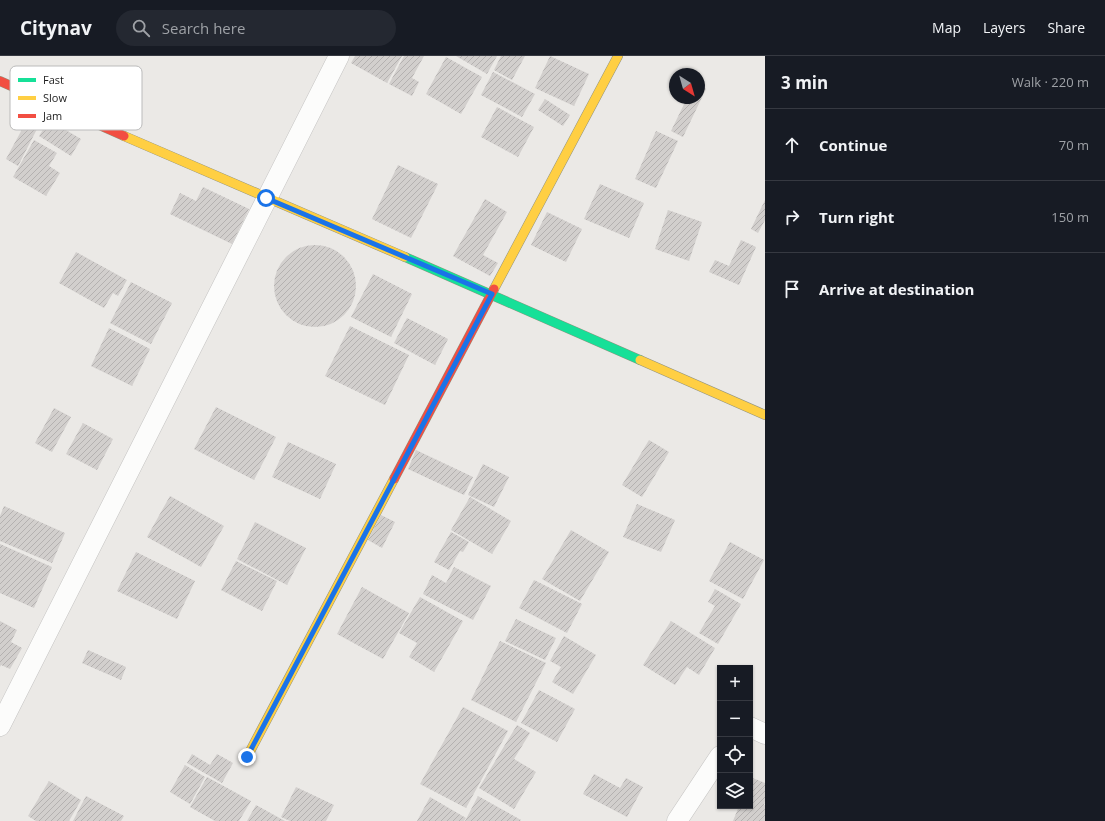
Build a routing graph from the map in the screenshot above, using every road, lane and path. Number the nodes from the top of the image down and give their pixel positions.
1 (339, 56) edge
2 (618, 56) edge
3 (0, 81) edge
4 (10, 85) edge
5 (111, 130) edge
6 (266, 198) junction
7 (492, 294) junction
8 (765, 415) edge
9 (0, 726) edge
10 (753, 728) edge
11 (765, 734) edge
12 (247, 757) dead end
13 (717, 761) edge
14 (677, 821) edge

1 - 6 street
2 - 7 street
3 - 4 street
5 - 6 street
6 - 7 street
6 - 9 street
7 - 8 street
7 - 12 street
10 - 11 street
13 - 14 street

